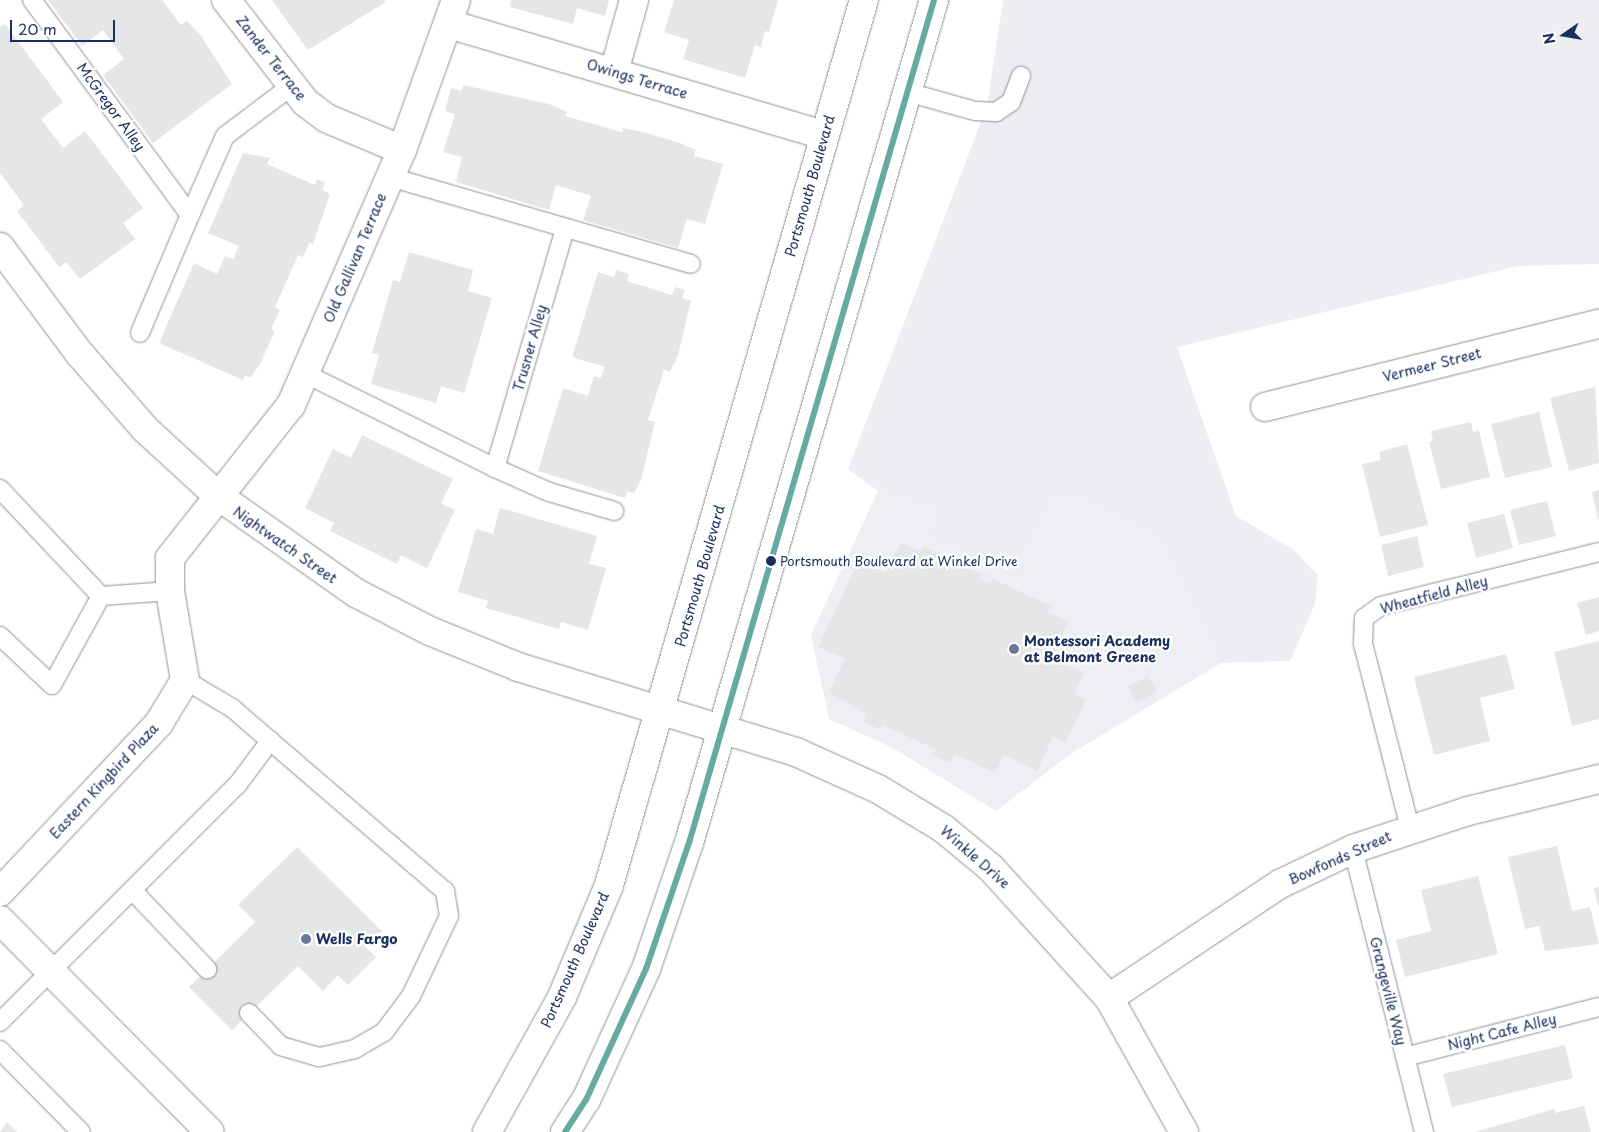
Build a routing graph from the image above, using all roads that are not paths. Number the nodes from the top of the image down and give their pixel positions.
1 (32, 0) edge
2 (226, 0) edge
3 (634, 0) edge
4 (864, 0) edge
5 (934, 0) edge
6 (453, 12) edge
7 (614, 72) junction
8 (1021, 76) dead end
9 (290, 87) junction
10 (907, 92) junction
11 (824, 135) junction
12 (402, 150) junction
13 (390, 177) junction
14 (190, 215) junction
15 (565, 228) junction
16 (0, 247) edge
17 (691, 264) dead end
18 (1599, 324) edge
19 (140, 333) dead end
20 (306, 374) junction
21 (1265, 407) dead end
22 (495, 468) junction
23 (0, 489) edge
24 (217, 495) junction
25 (614, 511) dead end
26 (1599, 552) edge
27 (170, 591) junction
28 (101, 596) junction
29 (0, 636) edge
30 (185, 680) junction
31 (662, 712) junction
32 (722, 730) junction
33 (270, 741) junction
34 (1599, 779) edge
35 (1410, 828) junction
36 (1353, 849) junction
37 (133, 891) junction
38 (0, 892) edge
39 (0, 920) edge
40 (207, 969) dead end
41 (51, 971) junction
42 (1109, 998) junction
43 (1599, 1007) edge
44 (249, 1013) dead end
45 (0, 1022) edge
46 (0, 1050) edge
47 (1405, 1057) junction
48 (81, 1132) edge
49 (210, 1132) edge
50 (487, 1132) edge
51 (565, 1132) edge
52 (1184, 1132) edge
53 (1424, 1132) edge

1 - 14 lane, McGregor Alley
2 - 9 street, Zander Terrace
3 - 7 street
4 - 11 street, Portsmouth Boulevard
5 - 10 street
6 - 7 street, Owings Terrace
6 - 12 street, Old Gallivan Terrace
7 - 11 street, Owings Terrace
8 - 10 lane
9 - 12 street, Zander Terrace
9 - 14 lane
10 - 32 street
11 - 31 street, Portsmouth Boulevard
12 - 13 street, Old Gallivan Terrace
13 - 15 lane
13 - 20 street, Old Gallivan Terrace
14 - 19 lane
15 - 17 lane
15 - 22 lane, Trusner Alley
16 - 24 street, Nightwatch Street
18 - 21 street, Vermeer Street
20 - 22 lane
20 - 24 street, Old Gallivan Terrace
22 - 25 lane
23 - 28 lane
24 - 27 street
24 - 31 street, Nightwatch Street
26 - 35 lane, Wheatfield Alley
27 - 28 lane
27 - 30 street
28 - 29 lane
30 - 33 lane
30 - 38 street, Eastern Kingbird Plaza
31 - 32 street, Winkle Drive
31 - 50 street, Portsmouth Boulevard
32 - 42 street, Winkle Drive
32 - 51 street
33 - 37 lane
33 - 44 lane
34 - 35 street, Bowfonds Street
35 - 36 street, Bowfonds Street
36 - 42 street, Bowfonds Street
36 - 47 lane, Grangeville Way
37 - 40 lane
37 - 41 lane
39 - 41 street
41 - 45 lane
41 - 49 street
42 - 52 street, Winkle Drive
43 - 47 lane, Night Cafe Alley
46 - 48 lane
47 - 53 lane, Grangeville Way

